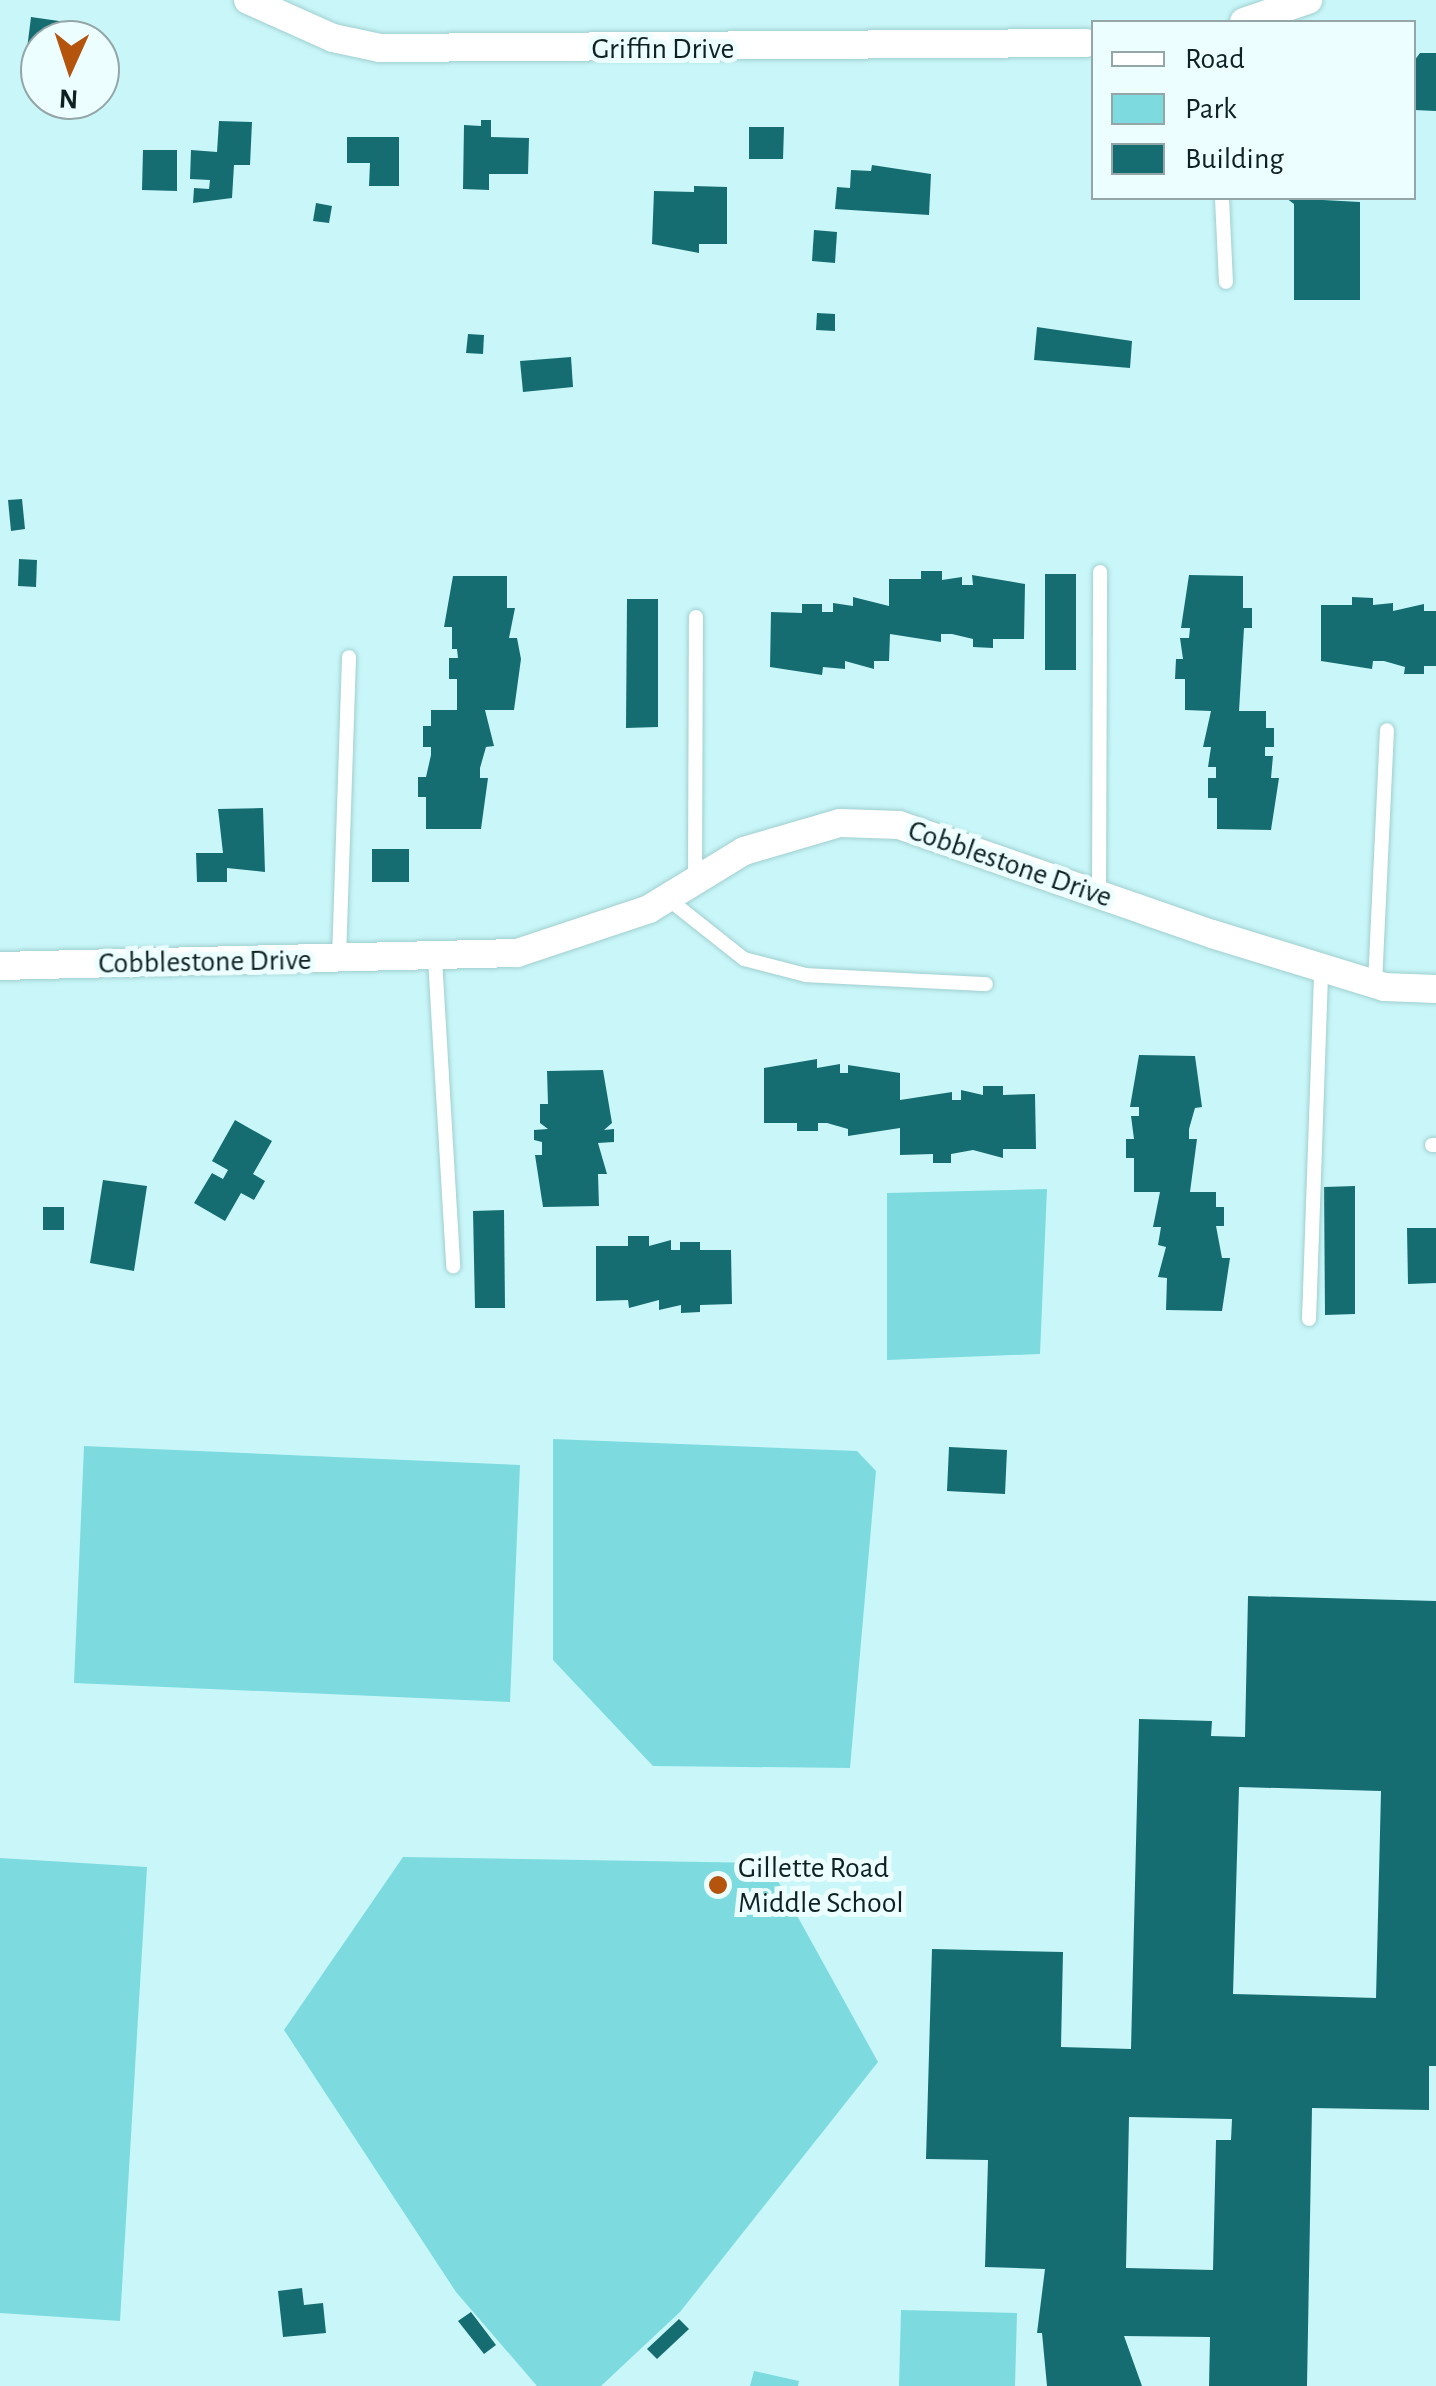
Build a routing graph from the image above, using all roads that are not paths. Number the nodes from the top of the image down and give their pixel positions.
1 (248, 0) edge
2 (1308, 0) edge
3 (1250, 20) edge
4 (1086, 44) dead end
5 (1222, 200) edge
6 (1226, 282) dead end
7 (1100, 572) dead end
8 (696, 617) dead end
9 (349, 658) dead end
10 (1387, 730) dead end
11 (695, 881) junction
12 (1099, 895) junction
13 (666, 898) junction
14 (435, 958) junction
15 (339, 960) junction
16 (0, 966) edge
17 (1320, 967) junction
18 (986, 984) dead end
19 (1375, 984) junction
20 (1436, 989) edge
21 (453, 1266) dead end
22 (1309, 1318) dead end

1 - 4 street, Griffin Drive
2 - 3 street
5 - 6 lane
7 - 12 lane
8 - 11 lane
9 - 15 lane
10 - 19 lane
11 - 12 street, Cobblestone Drive
11 - 13 street, Cobblestone Drive
12 - 17 street, Cobblestone Drive
13 - 14 street, Cobblestone Drive
13 - 18 lane
14 - 15 street, Cobblestone Drive
14 - 21 lane
15 - 16 street, Cobblestone Drive
17 - 19 street, Cobblestone Drive
17 - 22 lane
19 - 20 street, Cobblestone Drive

